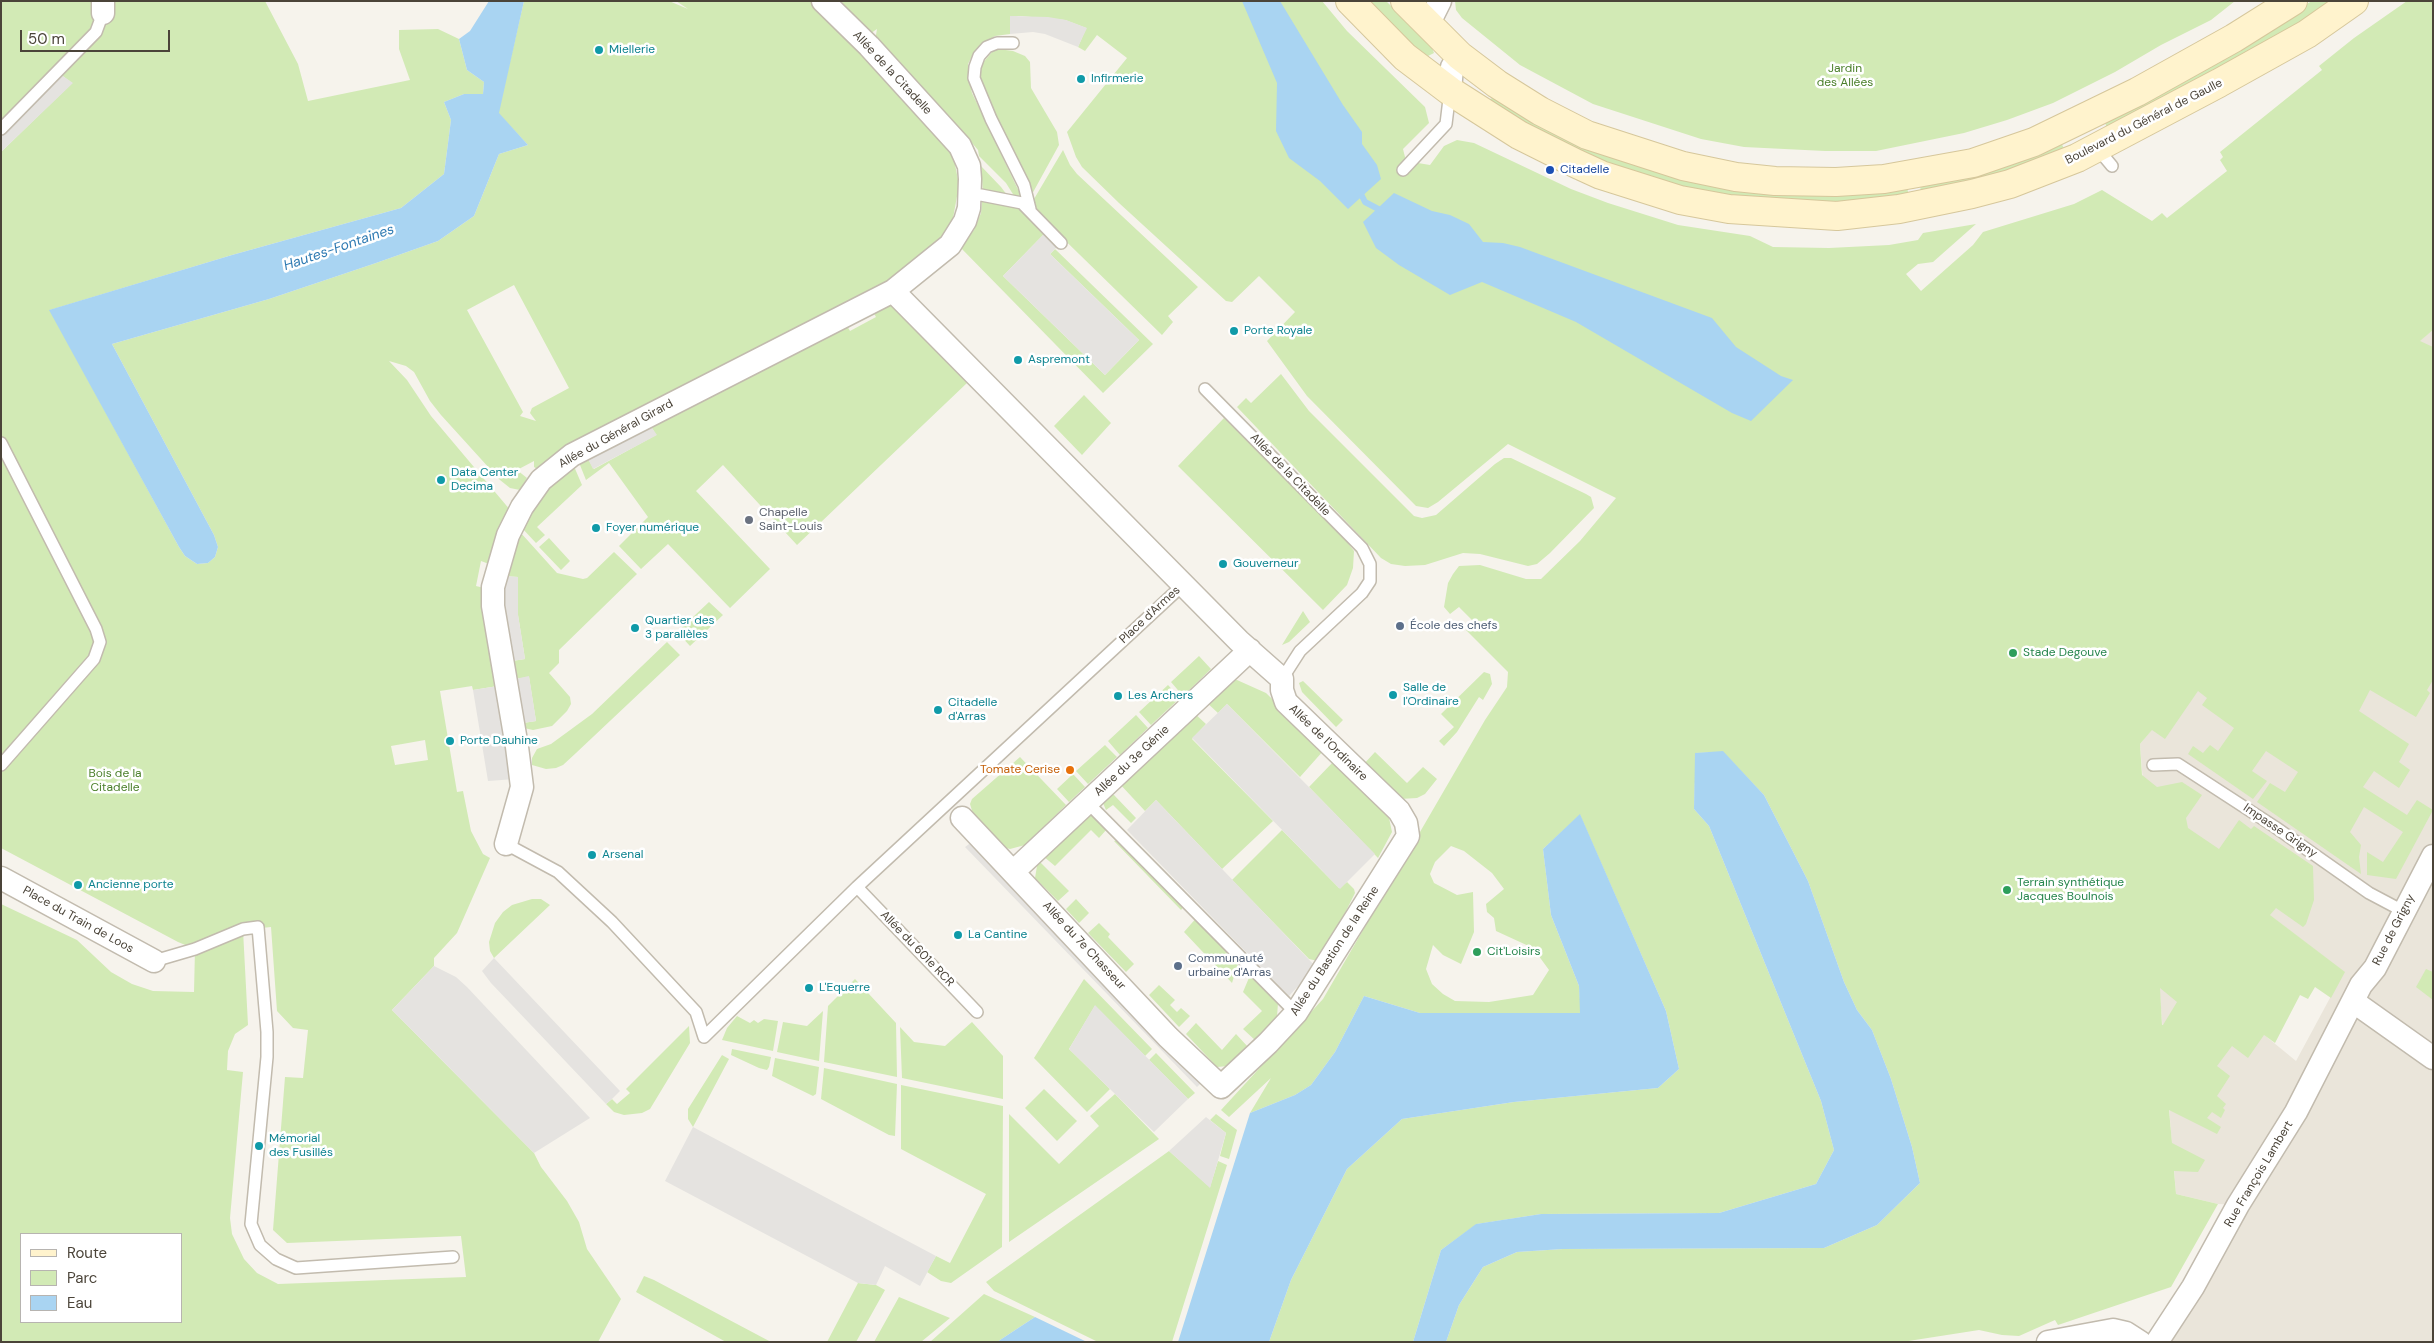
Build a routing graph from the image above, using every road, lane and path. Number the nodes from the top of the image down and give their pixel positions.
1 (823, 1) edge
2 (1350, 1) edge
3 (1405, 1) edge
4 (2293, 1) edge
5 (2354, 1) edge
6 (103, 7) edge
7 (1434, 13) edge
8 (1013, 43) dead end
9 (1460, 56) junction
10 (1450, 91) junction
11 (1, 130) edge
12 (960, 146) joint
13 (1403, 170) dead end
14 (970, 196) junction
15 (1030, 209) junction
16 (1062, 243) dead end
17 (893, 291) junction
18 (1205, 389) dead end
19 (1, 443) edge
20 (1185, 583) junction
21 (1250, 650) junction
22 (1282, 679) junction
23 (1, 765) edge
24 (2152, 765) dead end
25 (1087, 802) junction
26 (955, 811) junction
27 (1406, 822) joint
28 (506, 844) joint
29 (2433, 856) edge
30 (1014, 872) junction
31 (1, 878) edge
32 (857, 887) junction
33 (2403, 911) junction
34 (154, 961) joint
35 (2354, 1002) junction
36 (977, 1012) dead end
37 (1296, 1013) junction
38 (2433, 1058) edge
39 (1221, 1087) joint
40 (453, 1257) dead end
41 (2048, 1342) edge
42 (2140, 1342) edge
43 (2157, 1342) edge

1 - 12 street, Allée de la Citadelle
2 - 10 main road, Boulevard du Général de Gaulle
3 - 7 main road
4 - 9 main road
5 - 10 main road, Boulevard du Général de Gaulle
6 - 11 lane
7 - 9 main road
8 - 15 lane
9 - 10 street
10 - 13 lane
12 - 14 street, Allée du Général Girard
14 - 15 lane
14 - 17 street, Allée du Général Girard
15 - 16 lane
17 - 20 street, Place d'Armes
17 - 28 street, Allée du Général Girard
18 - 22 lane, Allée de la Citadelle
19 - 23 lane
20 - 21 street
20 - 26 lane, Place d'Armes
21 - 22 street
21 - 25 street, Allée du 3e Génie
22 - 27 street, Allée de l'Ordinaire
24 - 33 lane, Impasse Grigny
25 - 30 street, Allée du 3e Génie
25 - 37 lane
26 - 30 street, Allée du 7e Chasseur
26 - 32 lane, Place d'Armes
27 - 37 street, Allée du Bastion de la Reine
28 - 32 lane, Place d'Armes
29 - 33 street, Rue de Grigny
30 - 39 street, Allée du 7e Chasseur
31 - 34 street, Place du Train de Loos
32 - 36 lane, Allée du 601e RCR
33 - 35 street, Rue de Grigny
34 - 40 lane
35 - 38 street
35 - 43 street, Rue François Lambert
37 - 39 street, Allée du Bastion de la Reine
41 - 42 street

